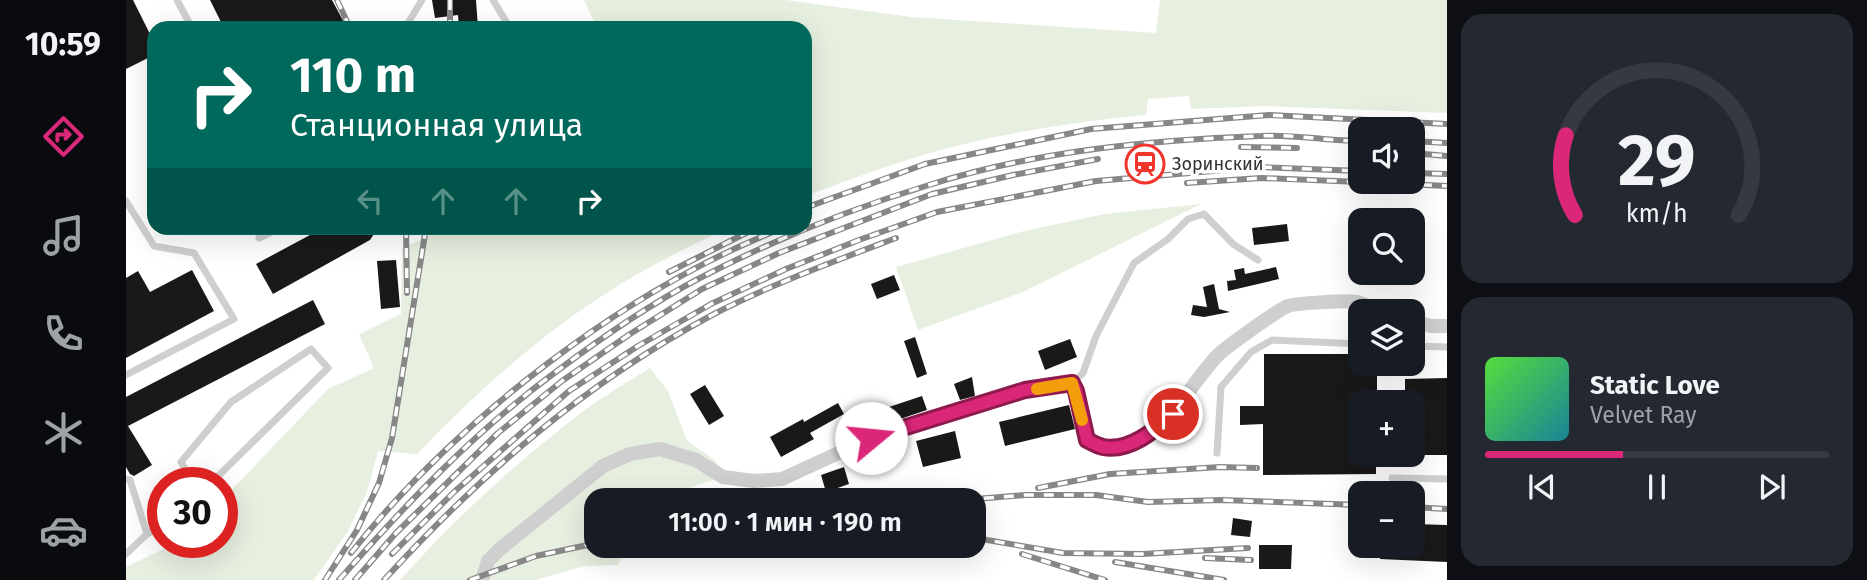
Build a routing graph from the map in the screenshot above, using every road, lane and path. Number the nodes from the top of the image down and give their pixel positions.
1 (177, 0) edge
2 (422, 0) edge
3 (493, 0) edge
4 (188, 21) edge
5 (409, 21) edge
6 (506, 21) edge
7 (126, 201) edge
8 (147, 235) edge
9 (147, 235) edge
10 (263, 235) edge
11 (258, 237) dead end
12 (1258, 260) dead end
13 (1348, 302) edge
14 (1425, 324) edge
15 (1447, 326) edge
16 (1348, 343) edge
17 (1425, 347) edge
18 (1447, 348) edge
19 (126, 375) edge
20 (1072, 383) junction
21 (1217, 453) dead end
22 (183, 467) edge
23 (227, 467) edge
24 (1392, 478) dead end
25 (126, 479) edge
26 (1447, 479) edge
27 (146, 534) joint
28 (126, 555) edge
29 (482, 580) edge

1 - 4 lane
2 - 5 lane
3 - 6 lane
7 - 9 lane
8 - 19 lane
10 - 11 lane
12 - 20 lane
13 - 20 street
14 - 15 street
16 - 21 lane
17 - 18 lane
20 - 29 street
22 - 23 lane
24 - 26 lane
25 - 27 lane
27 - 28 lane

